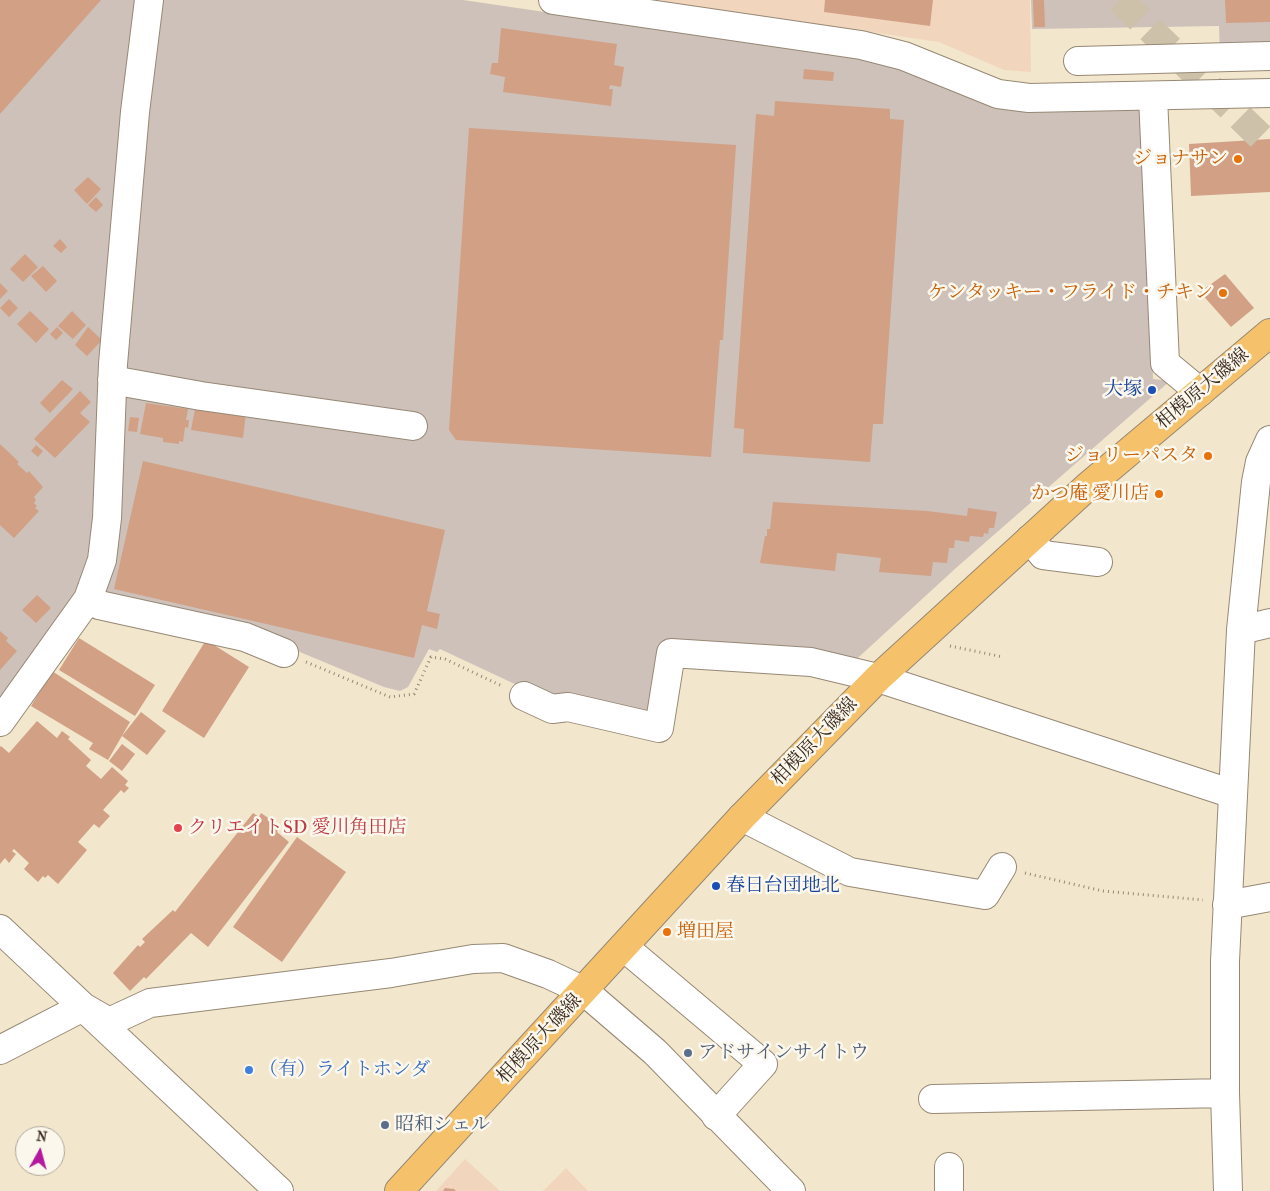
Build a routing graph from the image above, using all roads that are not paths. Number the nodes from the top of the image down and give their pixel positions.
1 (150, 0) edge
2 (552, 0) edge
3 (1270, 56) edge
4 (1078, 61) dead end
5 (1270, 93) edge
6 (1153, 96) junction
7 (1270, 332) edge
8 (112, 380) junction
9 (1200, 392) junction
10 (413, 426) dead end
11 (1270, 440) edge
12 (1263, 483) edge
13 (1030, 539) junction
14 (1098, 562) dead end
15 (88, 598) junction
16 (1270, 623) edge
17 (1241, 630) junction
18 (284, 653) road end
19 (878, 678) junction
20 (524, 696) road end
21 (0, 722) edge
22 (1233, 794) junction
23 (742, 817) junction
24 (1002, 867) road end
25 (1270, 897) edge
26 (1227, 905) junction
27 (0, 929) edge
28 (624, 948) junction
29 (584, 991) junction
30 (82, 1007) junction
31 (0, 1050) edge
32 (1225, 1093) junction
33 (934, 1099) dead end
34 (716, 1116) junction
35 (279, 1191) edge
36 (399, 1191) edge
37 (791, 1191) edge
38 (1228, 1191) edge

1 - 8 street
2 - 6 street
3 - 4 street
5 - 6 street
6 - 9 street
7 - 9 main road, 相模原大磯線
8 - 10 street
8 - 15 street
9 - 13 main road, 相模原大磯線
11 - 12 street
12 - 17 street
13 - 14 street
13 - 19 main road, 相模原大磯線
15 - 18 street
15 - 21 street
16 - 17 street
17 - 22 street
19 - 20 street
19 - 22 street
19 - 23 main road, 相模原大磯線
22 - 26 street
23 - 24 street
23 - 28 main road, 相模原大磯線
25 - 26 street
26 - 32 street
27 - 30 street
28 - 29 main road, 相模原大磯線
28 - 34 street
29 - 30 street
29 - 34 street
29 - 36 main road, 相模原大磯線
30 - 31 street
30 - 35 street
32 - 33 street
32 - 38 street
34 - 37 street

